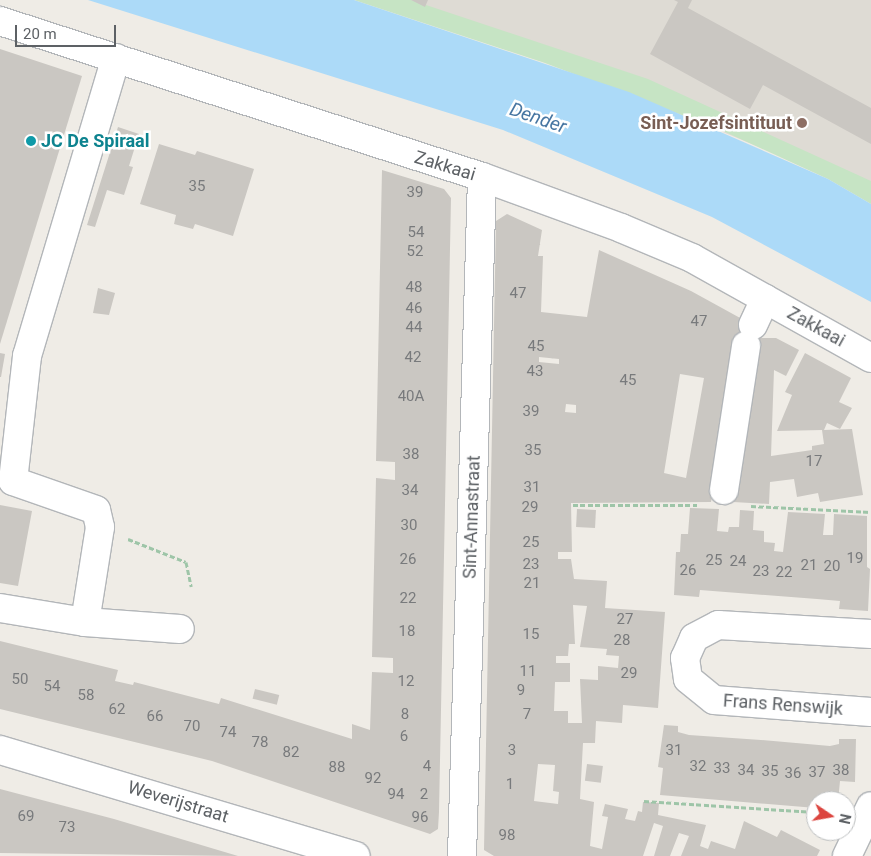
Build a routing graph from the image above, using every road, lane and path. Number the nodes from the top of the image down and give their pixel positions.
1 (0, 21) edge
2 (116, 58) junction
3 (482, 177) junction
4 (764, 298) junction
5 (871, 358) edge
6 (724, 490) dead end
7 (100, 527) junction
8 (191, 586) dead end
9 (0, 608) edge
10 (84, 622) junction
11 (180, 629) dead end
12 (871, 634) edge
13 (871, 712) edge
14 (0, 750) edge
15 (644, 801) dead end
16 (871, 806) edge
17 (806, 811) edge
18 (356, 856) edge
19 (462, 856) edge
20 (847, 856) edge

1 - 2 street, Zakkaai
2 - 3 street, Zakkaai
2 - 7 street
3 - 4 street, Zakkaai
3 - 19 street, Sint-Annastraat
4 - 5 street, Zakkaai
4 - 6 street
7 - 8 path
7 - 10 street
9 - 10 street
10 - 11 street
12 - 13 street, Frans Renswijk
14 - 18 street, Weverijstraat
15 - 17 path
16 - 20 street

